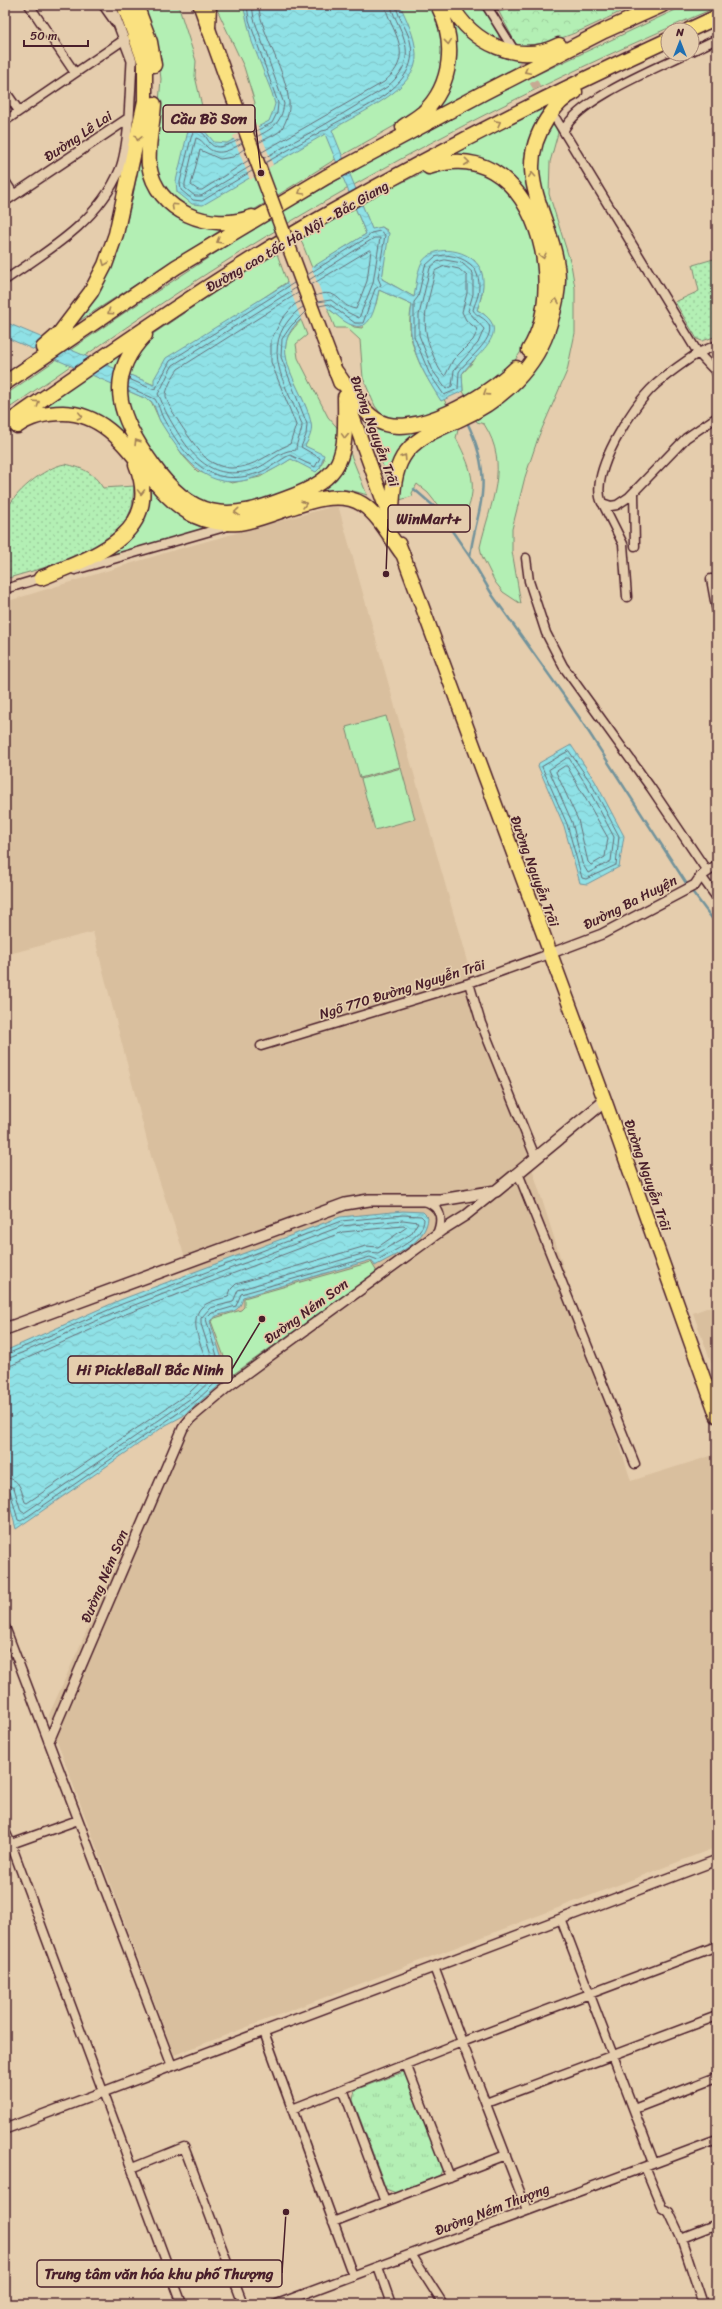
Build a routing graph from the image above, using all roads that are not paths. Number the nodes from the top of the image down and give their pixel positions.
1 (29, 5) edge
2 (103, 5) edge
3 (111, 5) edge
4 (124, 5) edge
5 (136, 5) edge
6 (200, 5) edge
7 (209, 5) edge
8 (438, 5) edge
9 (451, 5) edge
10 (487, 5) edge
11 (503, 5) edge
12 (644, 5) edge
13 (662, 5) edge
14 (717, 17) edge
15 (700, 25) edge
16 (717, 26) edge
17 (208, 28) junction
18 (700, 33) edge
19 (124, 36) junction
20 (717, 39) edge
21 (660, 44) edge
22 (512, 47) tunnel mouth
23 (700, 47) edge
24 (660, 52) edge
25 (670, 62) edge
26 (75, 73) junction
27 (5, 91) edge
28 (19, 111) junction
29 (129, 118) junction
30 (556, 119) dead end
31 (5, 121) edge
32 (564, 130) junction
33 (326, 176) junction
34 (5, 181) edge
35 (14, 195) junction
36 (5, 201) edge
37 (276, 207) junction
38 (327, 214) junction
39 (272, 249) junction
40 (5, 280) edge
41 (717, 345) edge
42 (698, 353) junction
43 (336, 372) junction
44 (717, 373) edge
45 (5, 374) edge
46 (5, 383) edge
47 (345, 397) junction
48 (717, 417) edge
49 (5, 425) edge
50 (5, 434) edge
51 (132, 455) junction
52 (634, 493) junction
53 (602, 503) junction
54 (391, 522) junction
55 (240, 523) junction
56 (636, 546) dead end
57 (402, 553) junction
58 (526, 558) dead end
59 (41, 578) junction
60 (711, 579) dead end
61 (5, 589) edge
62 (627, 597) dead end
63 (717, 612) edge
64 (717, 865) edge
65 (701, 877) junction
66 (717, 898) edge
67 (549, 954) junction
68 (469, 983) junction
69 (261, 1046) dead end
70 (605, 1101) junction
71 (536, 1159) junction
72 (518, 1173) junction
73 (496, 1191) junction
74 (423, 1200) junction
75 (437, 1234) junction
76 (5, 1329) edge
77 (717, 1416) edge
78 (635, 1464) dead end
79 (5, 1628) edge
80 (50, 1741) junction
81 (78, 1820) junction
82 (5, 1831) edge
83 (8, 1847) edge
84 (717, 1860) edge
85 (561, 1918) junction
86 (717, 1946) edge
87 (434, 1967) junction
88 (588, 1994) junction
89 (717, 2016) edge
90 (264, 2032) junction
91 (462, 2042) junction
92 (612, 2056) junction
93 (406, 2064) junction
94 (172, 2066) junction
95 (717, 2077) edge
96 (343, 2089) junction
97 (103, 2093) junction
98 (486, 2103) junction
99 (292, 2109) junction
100 (634, 2109) junction
101 (5, 2129) edge
102 (717, 2140) edge
103 (506, 2155) junction
104 (654, 2163) junction
105 (645, 2167) junction
106 (132, 2168) junction
107 (450, 2177) junction
108 (385, 2202) junction
109 (527, 2210) junction
110 (333, 2222) junction
111 (717, 2224) edge
112 (681, 2238) junction
113 (412, 2254) junction
114 (378, 2267) junction
115 (353, 2276) junction
116 (182, 2304) edge
117 (243, 2304) edge
118 (279, 2304) edge
119 (391, 2304) edge
120 (443, 2304) edge
121 (703, 2304) edge

1 - 26 street
2 - 19 street
3 - 19 street, Đường Lê Lai
4 -> 45 highway
37 -> 5 highway
6 - 17 highway
7 - 17 highway
8 -> 33 highway
9 - 12 highway
10 - 11 street
10 - 22 street
13 -> 33 highway
14 - 15 highway
16 - 18 highway
17 - 43 highway, Đường Nguyễn Trãi, bridge
19 - 26 street
19 - 29 street, Đường Lê Lai
20 - 23 street
38 -> 21 highway, Đường cao tốc Hà Nội - Bắc Giang
54 -> 24 highway
25 - 32 street
26 - 28 street
27 - 28 street
28 - 31 street
29 - 35 street, Đường Lê Lai
29 - 40 street
30 - 32 street
32 - 42 street
33 -> 37 highway
34 - 35 street
35 - 36 street, Đường Lê Lai
37 -> 46 highway
38 - 39 highway, Đường cao tốc Hà Nội - Bắc Giang
38 -> 43 highway
47 -> 39 highway
49 -> 39 highway, Đường cao tốc Hà Nội - Bắc Giang
41 - 42 street
42 - 44 street
42 - 53 street
43 - 47 highway, Đường Nguyễn Trãi
47 - 54 highway, Đường Nguyễn Trãi
48 - 52 street
50 -> 51 highway
51 - 55 highway
51 -> 59 highway
52 - 53 street
52 - 56 street
53 - 62 street
54 - 57 highway, Đường Nguyễn Trãi
55 -> 57 highway
55 - 59 street
57 - 67 highway, Đường Nguyễn Trãi
58 - 65 street
59 - 61 street
60 - 63 street
64 - 65 street, Đường Ba Huyện
65 - 66 street
65 - 67 street, Đường Ba Huyện
67 - 68 street, Ngõ 770 Đường Nguyễn Trãi
67 - 70 highway, Đường Nguyễn Trãi
68 - 69 street, Ngõ 770 Đường Nguyễn Trãi
68 - 71 street
70 - 71 main road, Đường Ném Sơn
70 - 77 highway, Đường Nguyễn Trãi
71 - 72 main road, Đường Ném Sơn
72 - 73 main road, Đường Ném Sơn
72 - 78 street
73 - 74 main road
73 - 75 street, Đường Ném Sơn
74 - 75 street
74 - 76 main road
75 - 80 street, Đường Ném Sơn
79 - 80 street
80 - 81 street
81 - 83 street
81 - 94 street
82 - 83 street
83 - 97 street
84 - 85 street
85 - 87 street
85 - 88 street
86 - 88 street
87 - 90 street
87 - 91 street
88 - 91 street
88 - 92 street
89 - 92 street
90 - 94 street
90 - 99 street
91 - 93 street
91 - 98 street
92 - 98 street
92 - 100 street
93 - 96 street
93 - 107 street
94 - 97 street
95 - 100 street
96 - 99 street
96 - 108 street
97 - 101 street
97 - 106 street
98 - 103 street
99 - 110 street
100 - 104 street
102 - 104 street, Đường Ném Thượng
103 - 107 street
103 - 109 street
104 - 105 street, Đường Ném Thượng
105 - 109 street, Đường Ném Thượng
105 - 112 street
106 - 116 street
106 - 117 street
107 - 108 street
108 - 110 street
109 - 113 street, Đường Ném Thượng
110 - 115 street
111 - 112 street
112 - 121 street
113 - 114 street, Đường Ném Thượng
113 - 120 street
114 - 115 street, Đường Ném Thượng
114 - 119 street
115 - 118 street, Đường Ném Thượng

